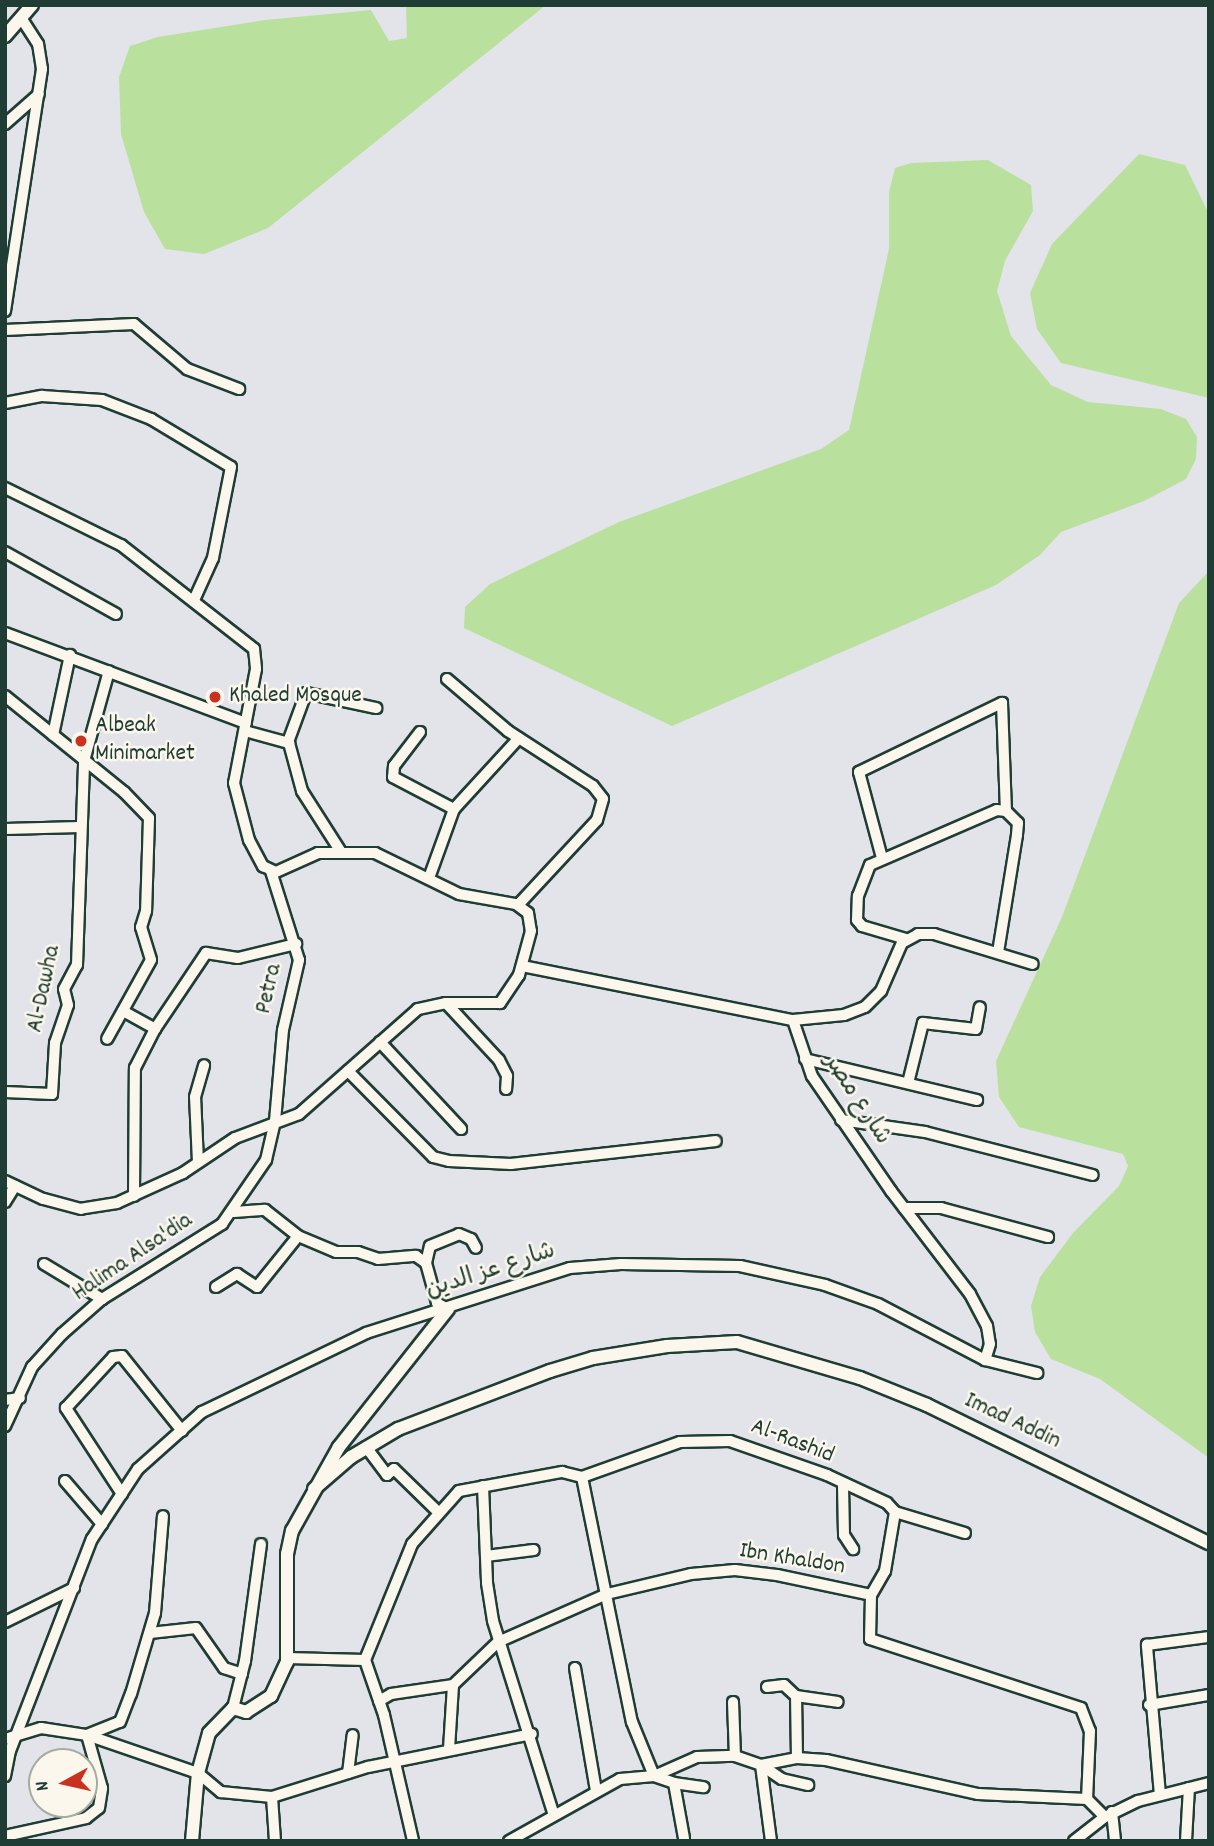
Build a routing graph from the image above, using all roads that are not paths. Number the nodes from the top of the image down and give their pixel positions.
1 (32, 5) edge
2 (22, 19) junction
3 (5, 36) edge
4 (39, 94) junction
5 (5, 124) edge
6 (11, 233) edge
7 (5, 311) edge
8 (5, 330) edge
9 (239, 389) dead end
10 (5, 403) edge
11 (5, 488) edge
12 (5, 552) edge
13 (194, 600) junction
14 (116, 614) dead end
15 (5, 633) edge
16 (70, 655) junction
17 (109, 671) junction
18 (447, 679) dead end
19 (5, 696) edge
20 (376, 708) dead end
21 (245, 727) junction
22 (420, 732) dead end
23 (53, 735) junction
24 (519, 738) junction
25 (288, 742) junction
26 (84, 761) junction
27 (454, 809) junction
28 (1006, 811) junction
29 (80, 827) junction
30 (5, 829) edge
31 (341, 852) junction
32 (882, 858) junction
33 (271, 871) junction
34 (429, 878) junction
35 (518, 905) junction
36 (906, 939) junction
37 (296, 944) junction
38 (998, 952) junction
39 (1032, 964) dead end
40 (522, 966) junction
41 (446, 1003) junction
42 (980, 1007) dead end
43 (123, 1011) junction
44 (793, 1020) junction
45 (155, 1029) junction
46 (107, 1039) dead end
47 (380, 1042) junction
48 (805, 1059) junction
49 (204, 1065) dead end
50 (348, 1071) junction
51 (908, 1083) junction
52 (506, 1089) dead end
53 (5, 1092) edge
54 (977, 1100) dead end
55 (842, 1120) junction
56 (275, 1121) junction
57 (461, 1129) dead end
58 (716, 1142) dead end
59 (198, 1163) junction
60 (1093, 1175) dead end
61 (10, 1184) edge
62 (134, 1196) junction
63 (5, 1202) edge
64 (904, 1208) junction
65 (234, 1212) junction
66 (298, 1236) junction
67 (1048, 1237) dead end
68 (475, 1248) dead end
69 (426, 1263) junction
70 (44, 1264) dead end
71 (215, 1287) dead end
72 (102, 1299) junction
73 (448, 1309) junction
74 (985, 1360) junction
75 (1037, 1373) dead end
76 (20, 1398) junction
77 (5, 1400) edge
78 (5, 1426) edge
79 (182, 1431) junction
80 (366, 1447) junction
81 (583, 1477) junction
82 (65, 1481) dead end
83 (483, 1486) junction
84 (843, 1486) junction
85 (314, 1489) junction
86 (122, 1494) junction
87 (437, 1511) junction
88 (895, 1512) junction
89 (163, 1516) dead end
90 (102, 1524) junction
91 (965, 1533) dead end
92 (1209, 1543) edge
93 (261, 1544) dead end
94 (853, 1549) dead end
95 (534, 1550) dead end
96 (486, 1556) junction
97 (74, 1588) junction
98 (607, 1594) junction
99 (871, 1595) junction
100 (5, 1622) edge
101 (150, 1633) junction
102 (1209, 1636) edge
103 (500, 1641) junction
104 (288, 1658) junction
105 (365, 1660) junction
106 (575, 1668) dead end
107 (242, 1674) junction
108 (453, 1685) junction
109 (767, 1687) dead end
110 (1209, 1695) edge
111 (796, 1696) junction
112 (379, 1701) junction
113 (733, 1702) dead end
114 (838, 1702) dead end
115 (1149, 1705) junction
116 (233, 1708) junction
117 (18, 1732) junction
118 (353, 1734) dead end
119 (532, 1734) junction
120 (87, 1735) junction
121 (5, 1739) edge
122 (449, 1749) junction
123 (735, 1756) junction
124 (797, 1758) junction
125 (395, 1761) junction
126 (761, 1765) junction
127 (198, 1773) junction
128 (348, 1773) junction
129 (5, 1776) edge
130 (654, 1776) junction
131 (674, 1783) junction
132 (1209, 1783) edge
133 (808, 1785) dead end
134 (704, 1787) dead end
135 (1189, 1788) junction
136 (596, 1791) junction
137 (1160, 1795) junction
138 (272, 1797) junction
139 (1087, 1799) junction
140 (553, 1813) junction
141 (1109, 1814) junction
142 (5, 1836) edge
143 (684, 1838) dead end
144 (192, 1841) edge
145 (275, 1841) edge
146 (413, 1841) edge
147 (509, 1841) edge
148 (771, 1841) edge
149 (1074, 1841) edge
150 (1115, 1841) edge
151 (1186, 1841) edge

1 - 2 street
2 - 3 street
2 - 4 street
4 - 5 street
4 - 6 street
6 - 7 street
8 - 9 street
10 - 13 street
11 - 13 street
12 - 14 street
13 - 21 street, Petra
15 - 16 street
16 - 17 street
16 - 23 street
17 - 21 street
17 - 26 street, Al-Dawha
18 - 24 street
19 - 23 street
20 - 25 street
21 - 25 street
21 - 33 street, Petra
22 - 27 street
23 - 26 street
24 - 27 street
24 - 35 street
25 - 31 street
26 - 29 street, Al-Dawha
26 - 43 street
27 - 34 street
28 - 32 street
28 - 32 street
28 - 38 street
29 - 30 street
29 - 53 street, Al-Dawha
31 - 33 street
31 - 34 street
32 - 36 street
33 - 37 street, Petra
34 - 35 street
35 - 40 street
36 - 38 street
36 - 44 street
37 - 45 street
37 - 56 street, Petra
38 - 39 street
40 - 41 street
40 - 44 street
41 - 47 street
41 - 52 street
42 - 51 street
43 - 45 street
43 - 46 street
44 - 48 street, شارع مصر
45 - 62 street
47 - 50 street
47 - 57 street
48 - 51 street
48 - 55 street, شارع مصر
49 - 59 street
50 - 56 street
50 - 58 street
51 - 54 street
55 - 60 street
55 - 64 street, شارع مصر
56 - 59 street
56 - 65 street, Halima Alsa'dia
59 - 62 street
61 - 62 street
61 - 63 street
64 - 67 street
64 - 74 street, شارع مصر
65 - 66 street
65 - 72 street, Halima Alsa'dia
66 - 69 street
66 - 71 street
68 - 69 street
69 - 73 street
70 - 72 street
72 - 76 street, Halima Alsa'dia
73 - 74 street, شارع عز الدين
73 - 79 street, شارع عز الدين
73 - 85 street
74 - 75 street, شارع عز الدين
76 - 77 street
76 - 78 street, Halima Alsa'dia
79 - 86 street, شارع عز الدين
79 - 86 street
80 - 85 street, Imad Addin
80 - 87 street
80 - 92 street, Imad Addin
81 - 83 street
81 - 84 street, Al-Rashid
81 - 98 street
82 - 90 street
83 - 87 street
83 - 96 street
84 - 88 street, Al-Rashid
84 - 94 street
85 - 104 street
86 - 90 street, شارع عز الدين
87 - 105 street
88 - 91 street, Al-Rashid
88 - 99 street
89 - 101 street
90 - 97 street, شارع عز الدين
93 - 107 street
95 - 96 street
96 - 103 street
97 - 100 street
97 - 117 street, شارع عز الدين
98 - 99 street, Ibn Khaldon
98 - 103 street, Ibn Khaldon
98 - 130 street
99 - 139 street, Ibn Khaldon
101 - 107 street
101 - 120 street
102 - 115 street
103 - 108 street, Ibn Khaldon
103 - 119 street
104 - 105 street
104 - 116 street
105 - 112 street
106 - 136 street
107 - 116 street
108 - 112 street
108 - 122 street
109 - 111 street
110 - 115 street
111 - 114 street
111 - 124 street
112 - 125 street
113 - 123 street
115 - 137 street
116 - 127 street
117 - 120 street
117 - 121 street
117 - 129 street, شارع عز الدين
118 - 128 street
119 - 122 street
119 - 140 street
120 - 127 street
120 - 142 street
122 - 125 street
123 - 126 street
123 - 130 street
124 - 126 street
124 - 139 street
125 - 128 street
125 - 146 street
126 - 133 street
126 - 148 street
127 - 138 street
127 - 144 street
128 - 138 street
130 - 131 street
130 - 136 street
131 - 134 street
131 - 143 street
132 - 135 street
135 - 137 street
135 - 151 street
136 - 140 street
137 - 141 street
138 - 145 street
139 - 141 street
140 - 147 street
141 - 149 street
141 - 150 street

